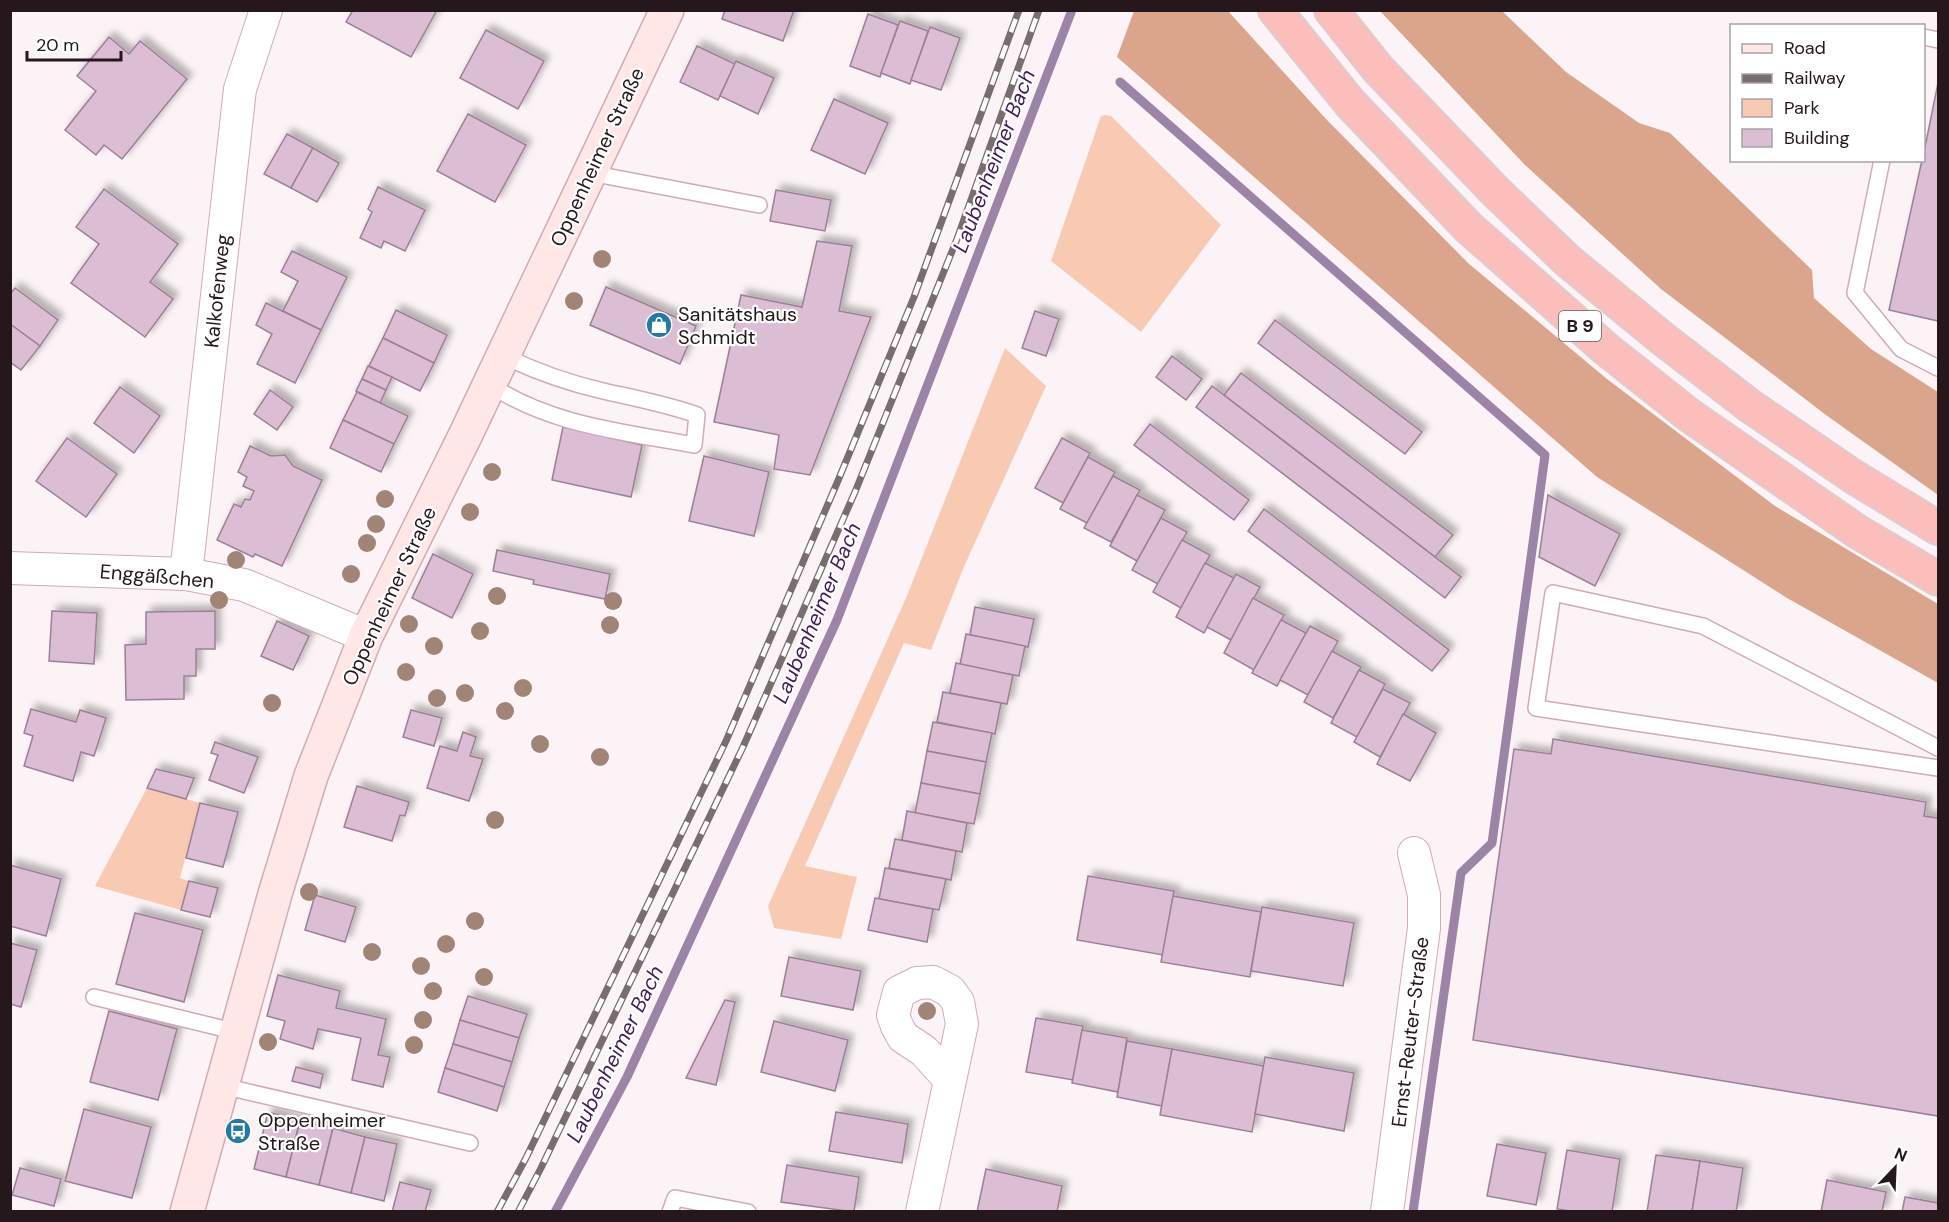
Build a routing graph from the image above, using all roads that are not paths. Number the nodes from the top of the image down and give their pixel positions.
1 (266, 10) edge
2 (667, 10) edge
3 (1275, 10) edge
4 (1331, 10) edge
5 (1882, 162) edge
6 (590, 173) junction
7 (759, 205) dead end
8 (502, 355) junction
9 (1938, 368) edge
10 (489, 384) junction
11 (1938, 528) edge
12 (10, 568) edge
13 (186, 574) junction
14 (1938, 579) edge
15 (366, 636) junction
16 (1938, 748) edge
17 (1938, 768) edge
18 (1414, 854) dead end
19 (94, 997) dead end
20 (237, 1032) junction
21 (950, 1080) dead end
22 (222, 1086) junction
23 (470, 1143) dead end
24 (187, 1212) edge
25 (670, 1212) edge
26 (748, 1212) edge
27 (922, 1212) edge
28 (1387, 1212) edge

1 - 13 street, Kalkofenweg
2 - 6 main road, Oppenheimer Straße
3 - 14 highway, B 9
4 - 11 highway, B 9
5 - 9 lane
6 - 7 lane
6 - 8 main road, Oppenheimer Straße
8 - 10 main road, Oppenheimer Straße
8 - 10 lane
10 - 15 main road, Oppenheimer Straße
12 - 13 street, Enggäßchen
13 - 15 street, Enggäßchen
15 - 20 main road, Oppenheimer Straße
16 - 17 lane
18 - 28 street, Ernst-Reuter-Straße
19 - 20 lane
20 - 22 main road, Oppenheimer Straße
21 - 27 street
22 - 23 lane
22 - 24 main road, Oppenheimer Straße
25 - 26 lane

